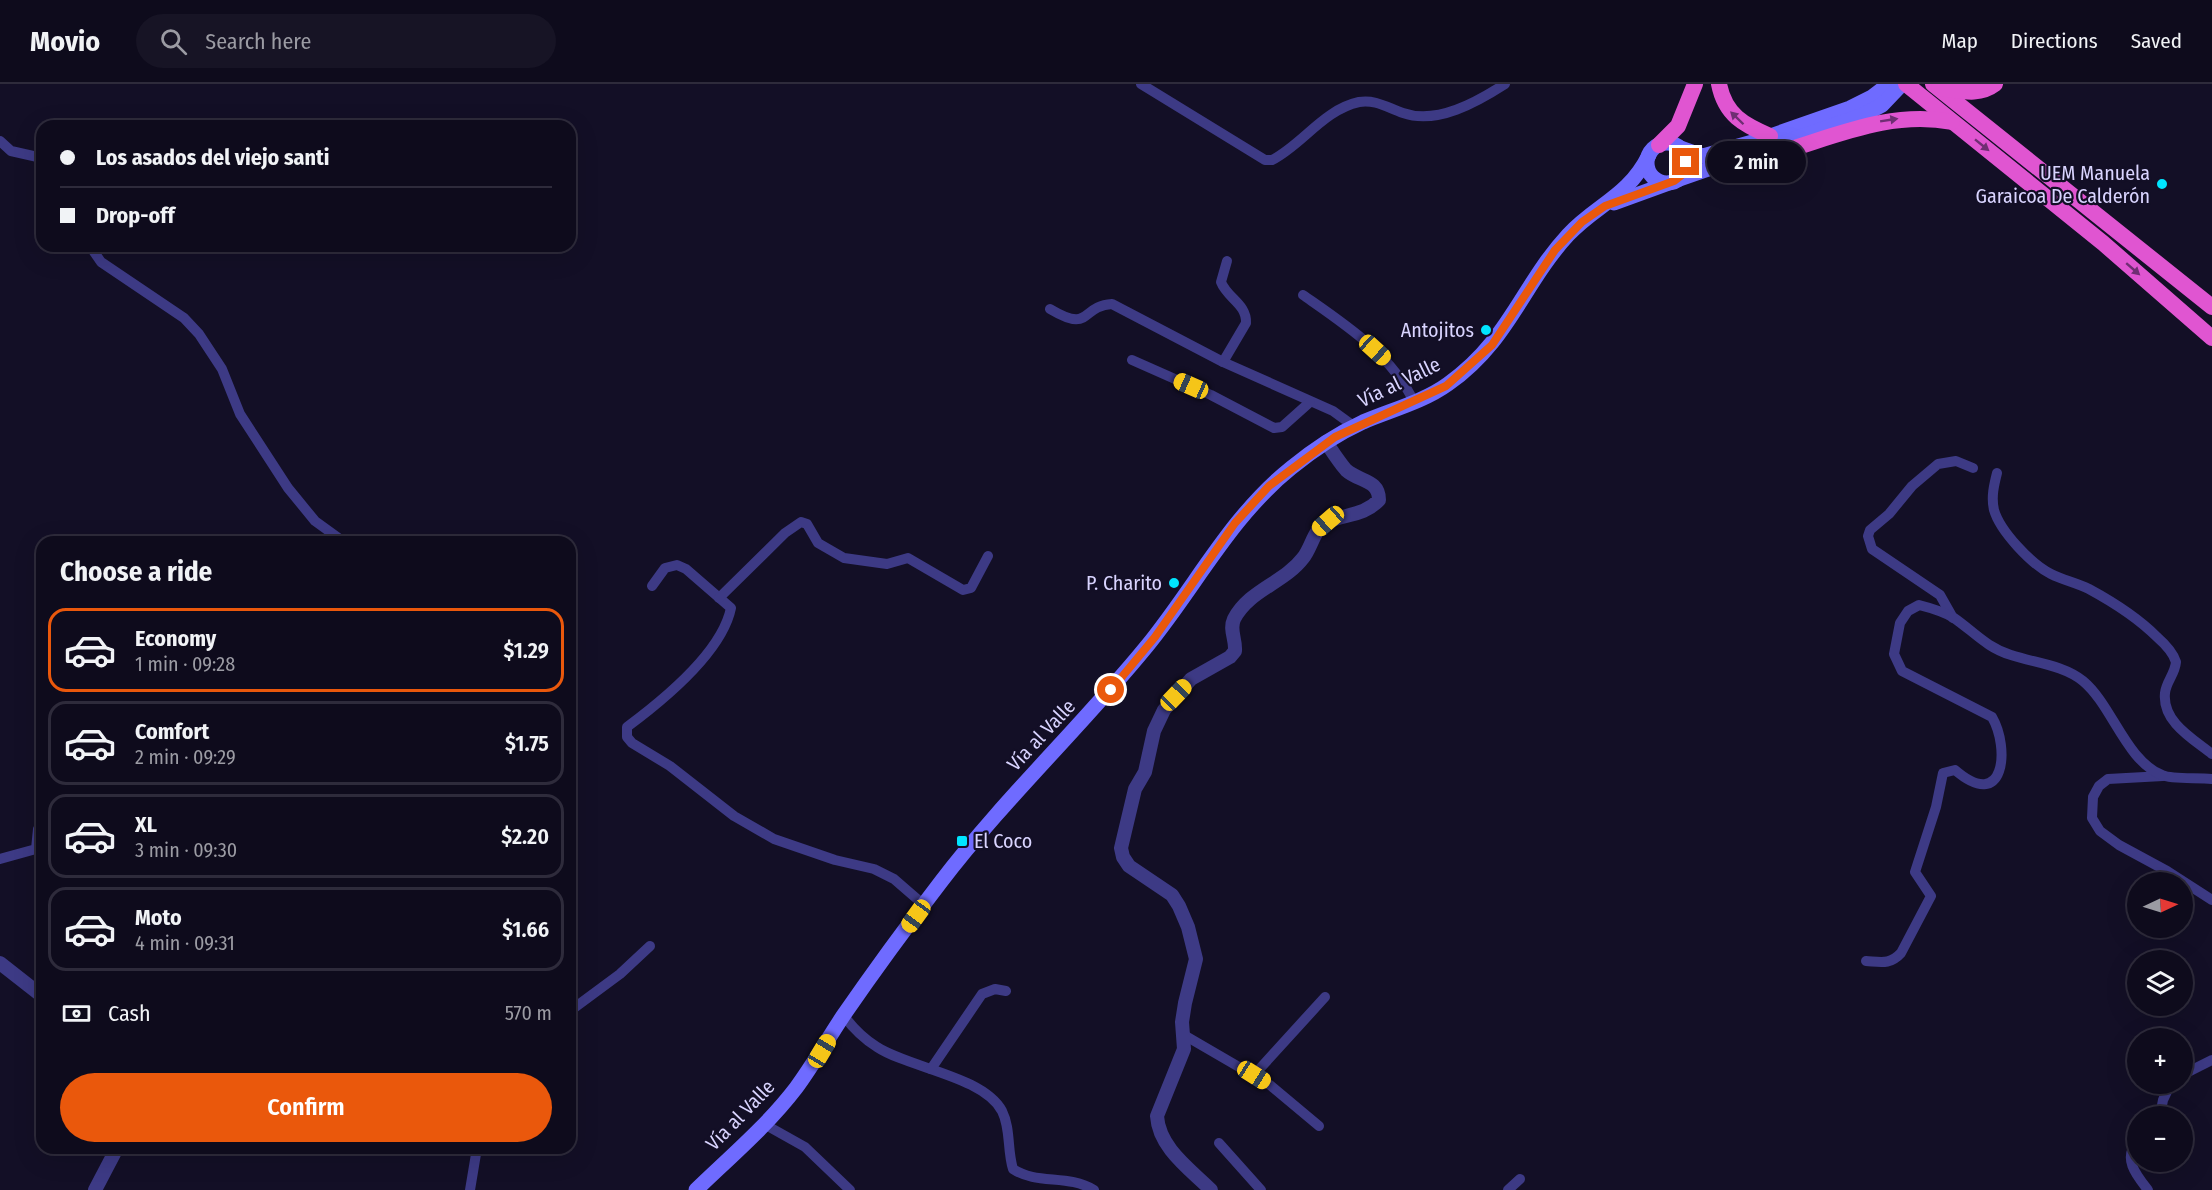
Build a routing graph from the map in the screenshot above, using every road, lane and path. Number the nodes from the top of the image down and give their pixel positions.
1 (1141, 84) edge
2 (1505, 84) edge
3 (1695, 84) edge
4 (1719, 84) edge
5 (1889, 84) edge
6 (1904, 84) edge
7 (1995, 84) edge
8 (1930, 89) edge
9 (1954, 122) junction
10 (0, 141) edge
11 (1772, 142) junction
12 (1678, 147) junction
13 (1654, 150) junction
14 (36, 157) edge
15 (1672, 182) junction
16 (1605, 206) junction
17 (94, 252) edge
18 (1227, 261) dead end
19 (1303, 295) dead end
20 (2212, 307) edge
21 (1050, 309) dead end
22 (2212, 338) edge
23 (1132, 360) dead end
24 (1223, 362) junction
25 (1310, 402) junction
26 (1414, 402) junction
27 (1355, 427) junction
28 (1326, 442) junction
29 (1973, 468) dead end
30 (1997, 473) dead end
31 (336, 536) edge
32 (988, 556) dead end
33 (652, 586) dead end
34 (719, 598) junction
35 (1953, 618) junction
36 (2212, 753) edge
37 (2163, 776) junction
38 (2212, 778) edge
39 (36, 849) edge
40 (0, 859) edge
41 (2212, 900) edge
42 (924, 905) junction
43 (650, 946) dead end
44 (1866, 961) dead end
45 (1, 964) edge
46 (36, 991) edge
47 (1006, 991) dead end
48 (1325, 997) dead end
49 (576, 1007) edge
50 (843, 1016) junction
51 (1184, 1035) junction
52 (2212, 1060) edge
53 (931, 1069) junction
54 (2193, 1070) edge
55 (1254, 1075) junction
56 (764, 1124) junction
57 (1319, 1126) dead end
58 (1220, 1143) dead end
59 (114, 1154) edge
60 (476, 1154) edge
61 (2134, 1172) edge
62 (1520, 1179) dead end
63 (95, 1190) edge
64 (470, 1190) edge
65 (696, 1190) edge
66 (850, 1190) edge
67 (1094, 1190) edge
68 (1211, 1190) edge
69 (1261, 1190) edge
70 (1508, 1190) edge
71 (2148, 1190) edge

1 - 2 street
3 - 13 highway
11 -> 4 highway
5 - 11 main road
6 - 8 highway
6 - 11 main road
7 - 8 highway
8 - 9 highway
8 - 20 highway
11 -> 9 highway
9 -> 22 highway
10 - 14 street
11 - 12 main road
11 - 15 main road
12 - 13 main road
12 - 15 main road
13 - 15 main road
13 - 16 main road
15 - 16 main road
16 - 26 main road, Vía al Valle
17 - 31 street
18 - 24 street
19 - 26 street
21 - 24 street
23 - 25 street
24 - 25 street
25 - 27 street
26 - 27 main road, Vía al Valle
27 - 28 main road, Vía al Valle
28 - 42 main road, Vía al Valle
28 - 51 street
29 - 35 street
30 - 36 street
32 - 34 street
33 - 34 street
34 - 42 street
35 - 37 street
35 - 44 street
37 - 38 street
37 - 41 street
39 - 40 street
42 - 50 main road, Vía al Valle
43 - 49 street
45 - 46 street
47 - 53 street
48 - 55 street
50 - 53 street
50 - 56 main road, Vía al Valle
51 - 55 street
51 - 68 street
52 - 54 street
53 - 67 street
55 - 57 street
56 - 65 main road, Vía al Valle
56 - 66 street
58 - 69 street
59 - 63 street
60 - 64 street
61 - 71 street
62 - 70 street

